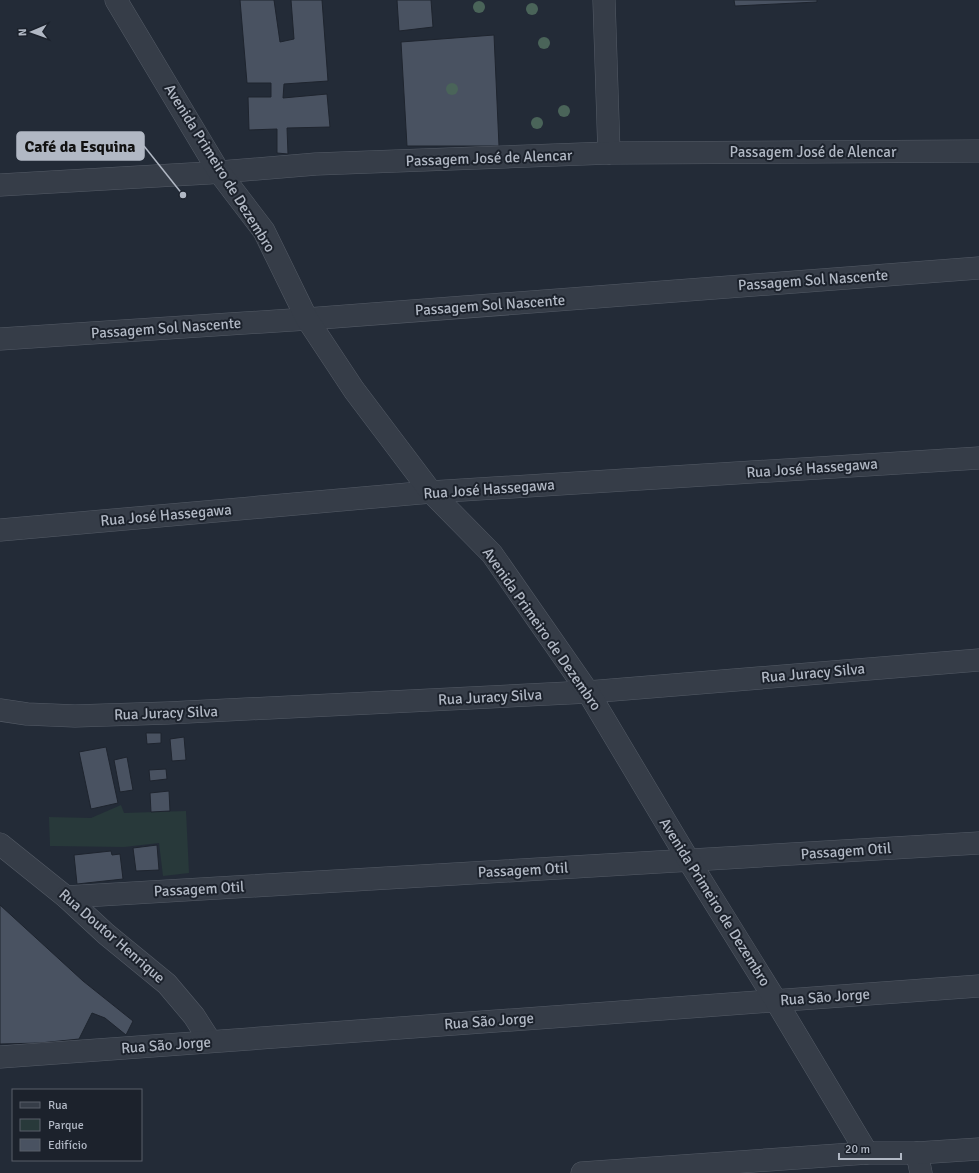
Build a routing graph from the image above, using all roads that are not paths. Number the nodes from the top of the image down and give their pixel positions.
1 (116, 0) edge
2 (604, 0) edge
3 (979, 151) edge
4 (609, 154) junction
5 (220, 172) junction
6 (0, 185) edge
7 (979, 268) edge
8 (307, 319) junction
9 (0, 339) edge
10 (979, 458) edge
11 (431, 492) junction
12 (0, 530) edge
13 (979, 660) edge
14 (588, 692) junction
15 (0, 710) edge
16 (979, 843) edge
17 (0, 844) edge
18 (689, 861) junction
19 (66, 897) junction
20 (979, 986) edge
21 (776, 1001) junction
22 (210, 1041) junction
23 (0, 1056) edge
24 (979, 1149) edge
25 (867, 1154) junction
26 (919, 1163) edge
27 (582, 1173) edge

1 - 5 street, Avenida Primeiro de Dezembro
2 - 4 street
3 - 4 street, Passagem José de Alencar
4 - 5 street, Passagem José de Alencar
5 - 6 street, Passagem José de Alencar
5 - 8 street, Avenida Primeiro de Dezembro
7 - 8 street, Passagem Sol Nascente
8 - 9 street, Passagem Sol Nascente
8 - 11 street, Avenida Primeiro de Dezembro
10 - 11 street, Rua José Hassegawa
11 - 12 street, Rua José Hassegawa
11 - 14 street, Avenida Primeiro de Dezembro
13 - 14 street, Rua Juracy Silva
14 - 15 street, Rua Juracy Silva
14 - 18 street, Avenida Primeiro de Dezembro
16 - 18 street, Passagem Otil
17 - 19 street, Rua Doutor Henrique
18 - 19 street, Passagem Otil
18 - 21 street, Avenida Primeiro de Dezembro
19 - 22 street, Rua Doutor Henrique
20 - 21 street, Rua São Jorge
21 - 22 street, Rua São Jorge
21 - 25 street, Avenida Primeiro de Dezembro
22 - 23 street, Rua São Jorge
24 - 26 street
25 - 26 street
25 - 27 street

